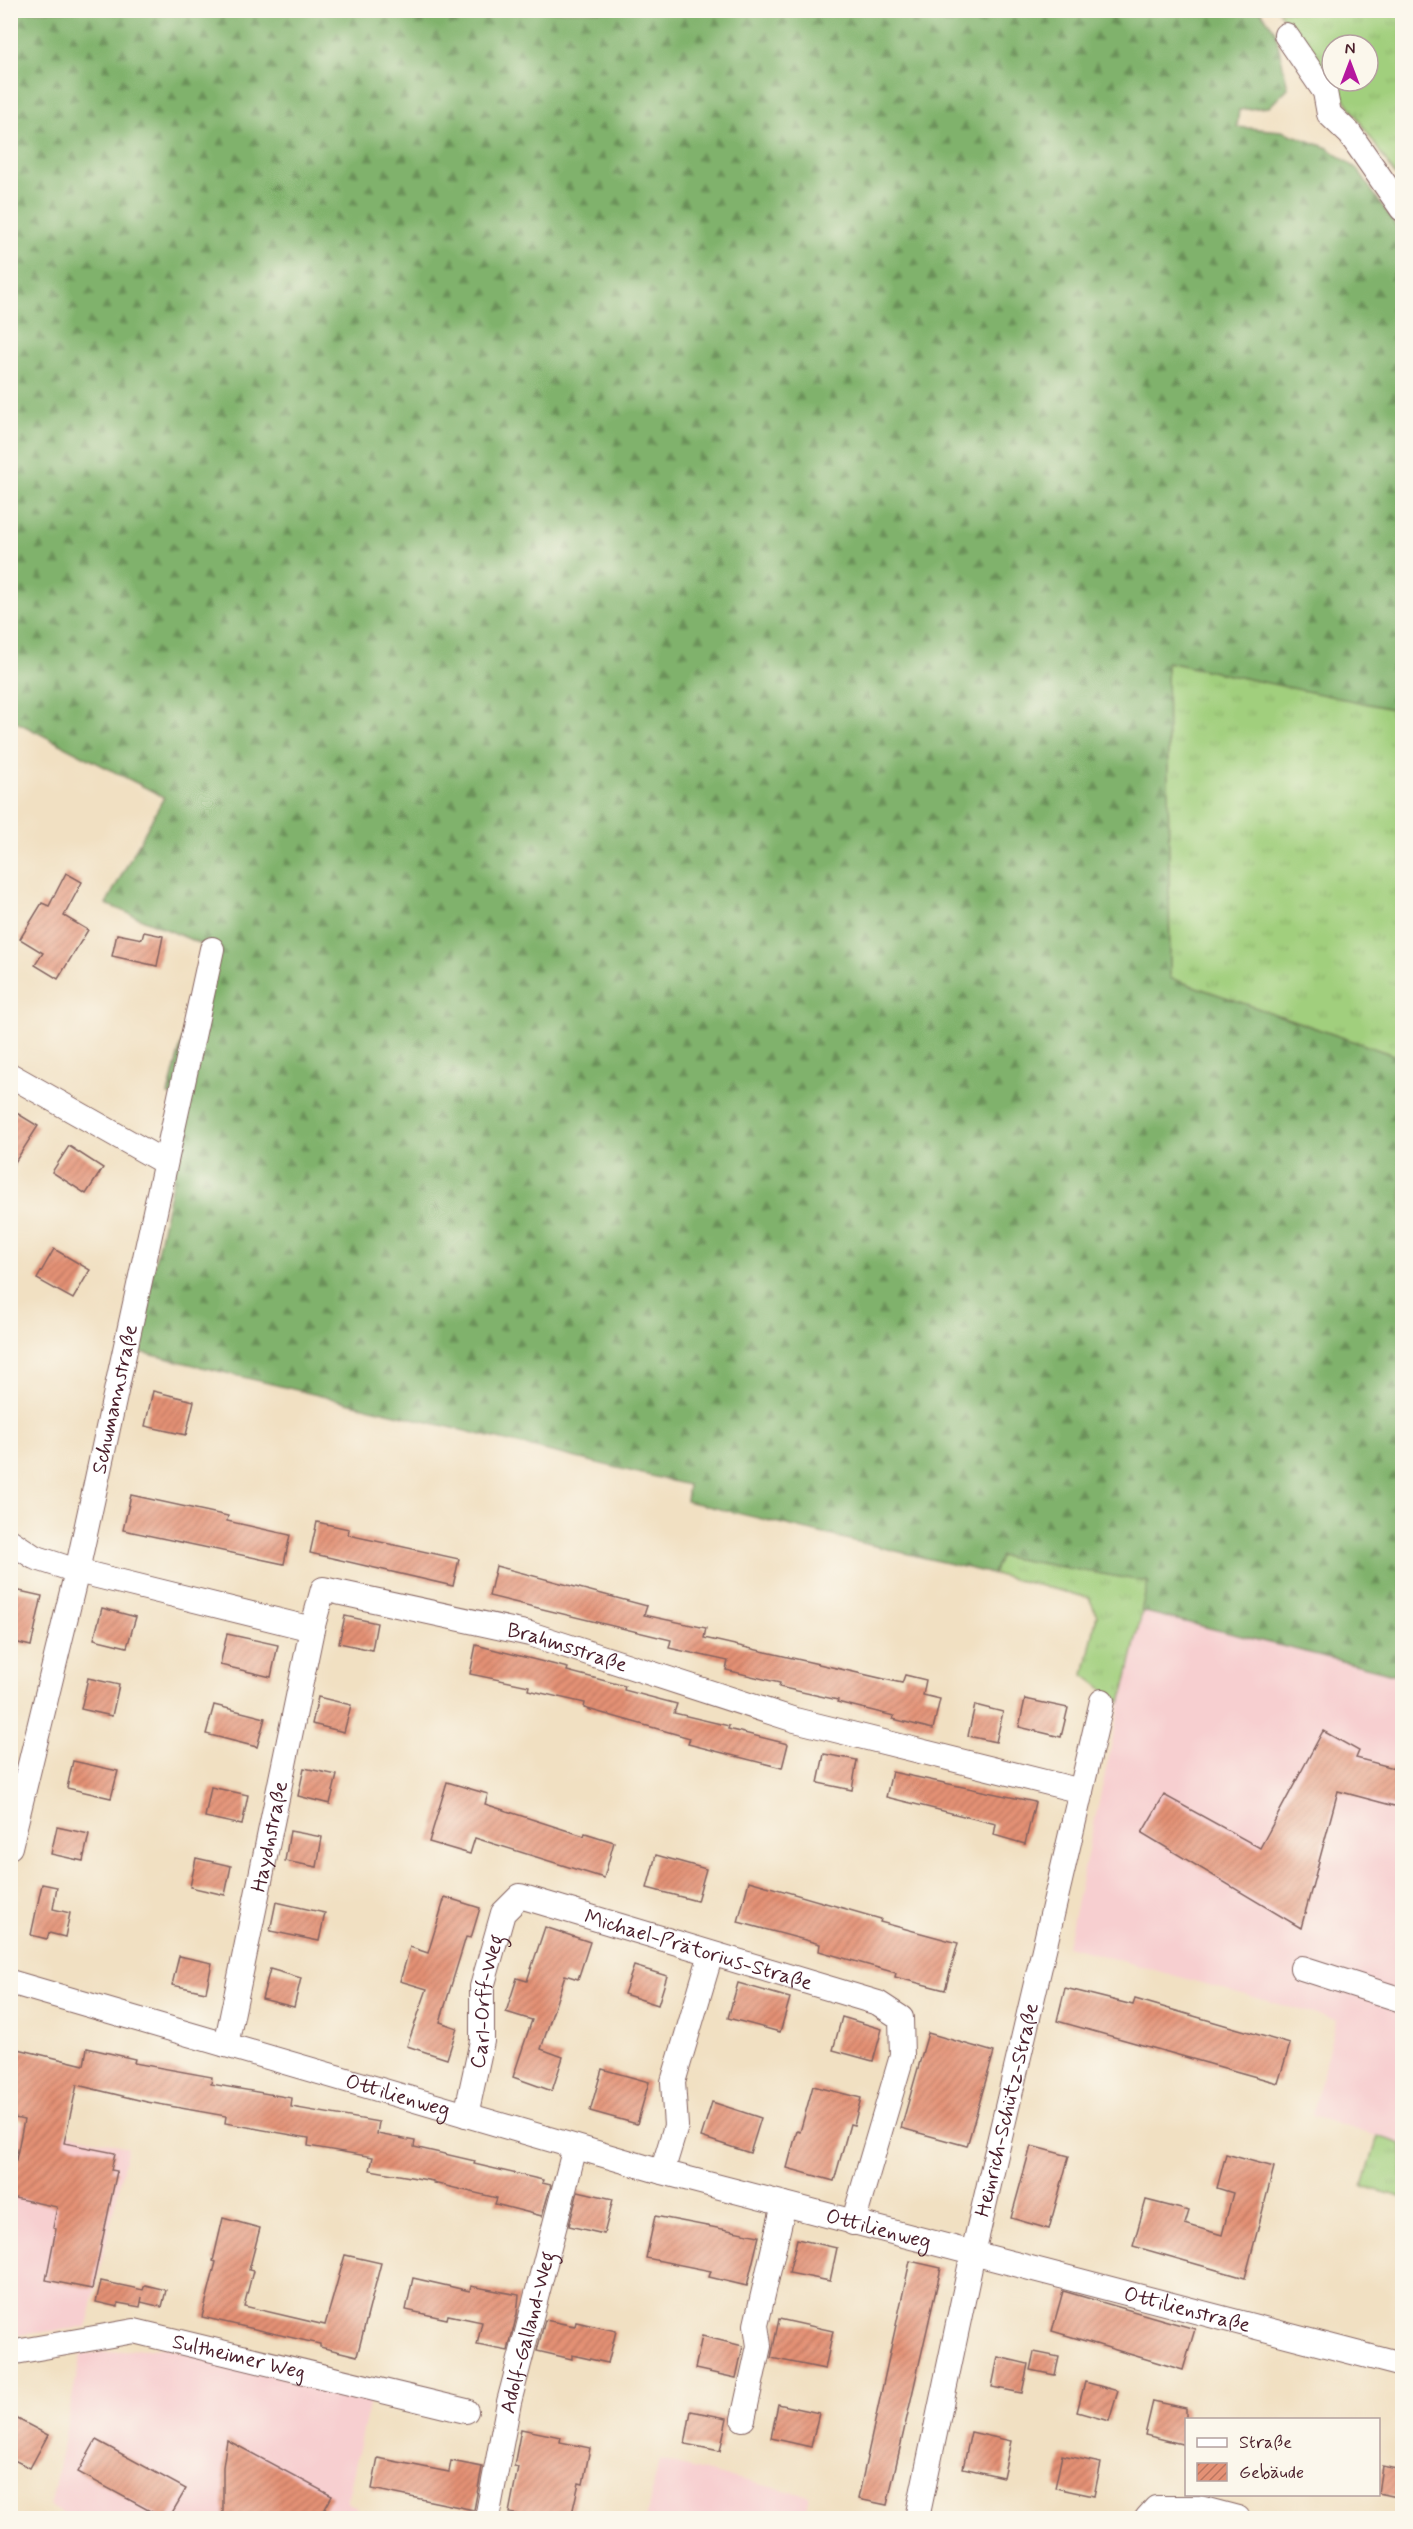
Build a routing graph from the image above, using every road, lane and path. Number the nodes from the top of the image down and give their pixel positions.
1 (1286, 35) dead end
2 (1402, 209) edge
3 (212, 949) dead end
4 (10, 1074) edge
5 (164, 1162) junction
6 (10, 1541) edge
7 (77, 1571) junction
8 (312, 1629) junction
9 (1101, 1701) dead end
10 (1081, 1791) junction
11 (14, 1812) edge
12 (10, 1847) edge
13 (520, 1896) joint
14 (711, 1954) junction
15 (1302, 1968) dead end
16 (10, 1982) edge
17 (1402, 2000) edge
18 (226, 2045) junction
19 (466, 2115) junction
20 (574, 2147) junction
21 (662, 2172) junction
22 (784, 2204) junction
23 (853, 2223) junction
24 (973, 2253) junction
25 (10, 2353) edge
26 (1402, 2365) edge
27 (466, 2410) dead end
28 (743, 2419) dead end
29 (487, 2518) edge
30 (917, 2518) edge
31 (1147, 2518) edge
32 (1238, 2518) edge

1 - 2 street
3 - 5 street, Schumannstraße
4 - 5 street
5 - 7 street, Schumannstraße
6 - 7 street
7 - 8 street
7 - 11 street, Schumannstraße
8 - 10 street, Brahmsstraße
8 - 18 street, Haydnstraße
9 - 10 street, Heinrich-Schütz-Straße
10 - 24 street, Heinrich-Schütz-Straße
11 - 12 street, Schumannstraße
13 - 14 street, Michael-Prätorius-Straße
13 - 19 street, Carl-Orff-Weg
14 - 21 street
14 - 23 street, Michael-Prätorius-Straße
15 - 17 street
16 - 18 street, Ottilienweg
18 - 19 street, Ottilienweg
19 - 20 street, Ottilienweg
20 - 21 street, Ottilienweg
20 - 29 street, Adolf-Galland-Weg
21 - 22 street, Ottilienweg
22 - 23 street, Ottilienweg
22 - 28 street
23 - 24 street, Ottilienweg
24 - 26 street, Ottilienstraße
24 - 30 street, Heinrich-Schütz-Straße
25 - 27 street, Sultheimer Weg
31 - 32 street

